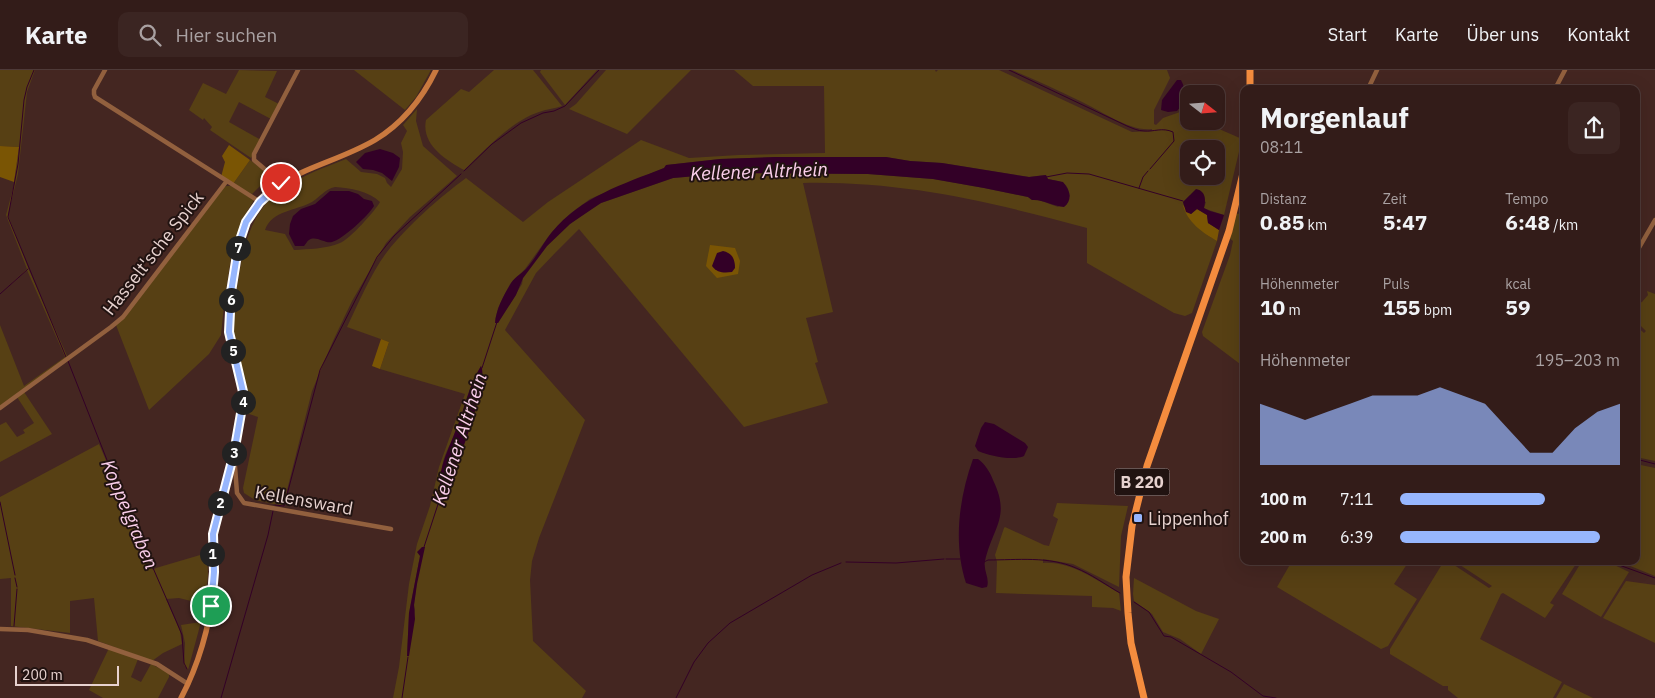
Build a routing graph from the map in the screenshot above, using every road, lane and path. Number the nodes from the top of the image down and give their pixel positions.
1 (105, 70) edge
2 (298, 70) edge
3 (436, 70) edge
4 (1250, 70) edge
5 (1377, 70) edge
6 (1565, 70) edge
7 (1250, 85) edge
8 (1370, 85) edge
9 (1557, 85) edge
10 (226, 182) junction
11 (281, 183) junction
12 (1240, 188) edge
13 (260, 202) junction
14 (1655, 220) edge
15 (1640, 246) edge
16 (0, 408) edge
17 (234, 453) junction
18 (391, 529) dead end
19 (0, 629) edge
20 (188, 684) junction
21 (182, 698) edge
22 (1144, 698) edge

1 - 10 street, Hasselt'sche Spick
2 - 11 street
3 - 11 street
4 - 7 main road
5 - 8 street
6 - 9 street
10 - 13 street, Hasselt'sche Spick
10 - 16 street, Hasselt'sche Spick
11 - 13 street
12 - 22 main road, B 220
13 - 17 street
14 - 15 street
17 - 18 street, Kellensward
17 - 20 street
19 - 20 street
20 - 21 street

